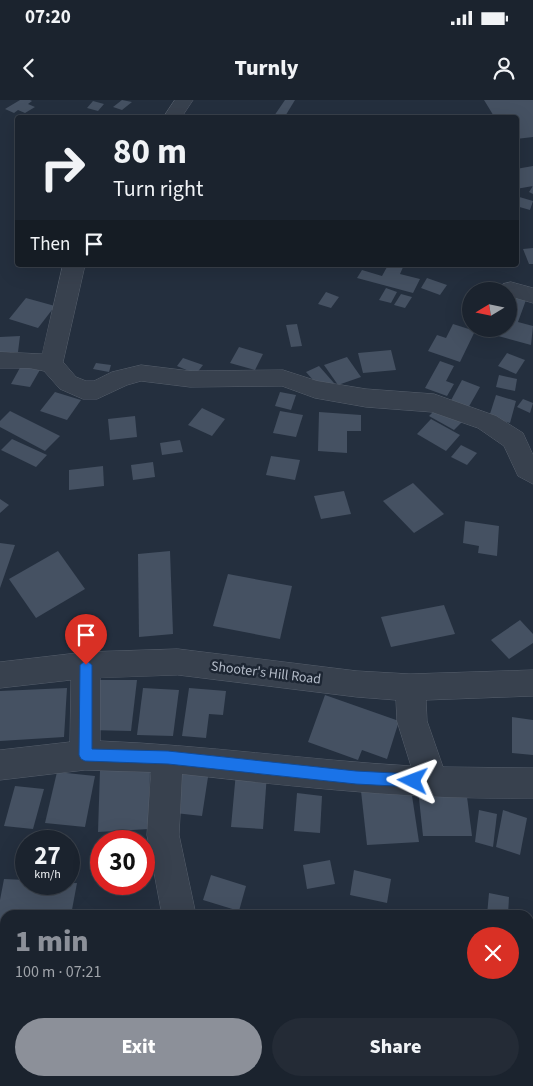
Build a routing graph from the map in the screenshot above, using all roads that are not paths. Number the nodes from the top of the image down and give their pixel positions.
1 (184, 100) edge
2 (174, 115) edge
3 (74, 267) edge
4 (518, 291) edge
5 (533, 296) edge
6 (0, 360) edge
7 (51, 364) junction
8 (533, 474) edge
9 (86, 665) junction
10 (0, 675) edge
11 (533, 683) edge
12 (410, 688) junction
13 (85, 755) junction
14 (168, 758) junction
15 (0, 765) edge
16 (432, 782) junction
17 (533, 783) edge
18 (178, 910) edge

1 - 2 street
3 - 7 street
4 - 5 street
6 - 7 street
7 - 8 street
9 - 10 street, Shooter's Hill Road
9 - 12 street, Shooter's Hill Road
9 - 13 street
11 - 12 street, Shooter's Hill Road
12 - 16 street
13 - 14 street
13 - 15 street
14 - 16 street
14 - 18 street
16 - 17 street

